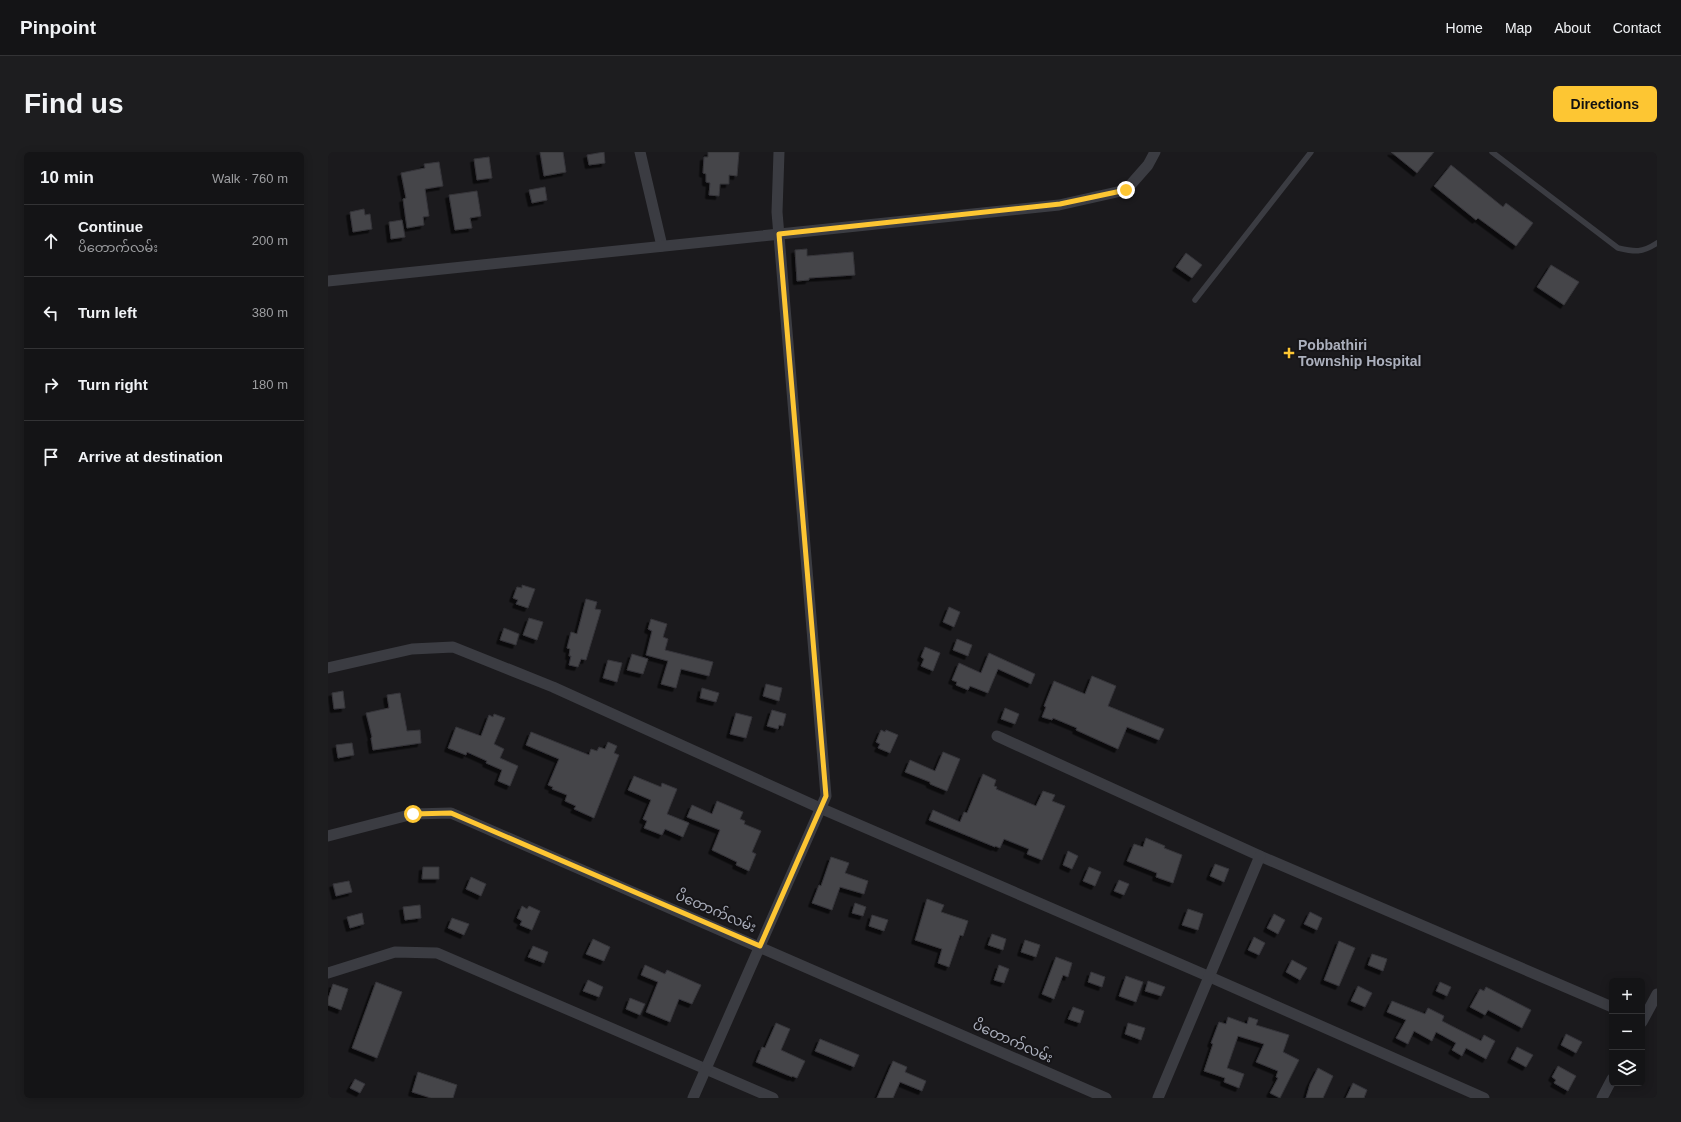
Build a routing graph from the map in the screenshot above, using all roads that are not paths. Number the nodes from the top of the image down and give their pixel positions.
1 (640, 152) edge
2 (779, 152) edge
3 (1155, 152) edge
4 (1311, 152) edge
5 (1492, 152) edge
6 (779, 234) junction
7 (1657, 243) edge
8 (662, 246) junction
9 (328, 281) edge
10 (1195, 300) dead end
11 (328, 668) edge
12 (997, 736) dead end
13 (820, 808) junction
14 (328, 836) edge
15 (1260, 856) junction
16 (760, 946) junction
17 (328, 973) edge
18 (1210, 977) junction
19 (1657, 994) edge
20 (1609, 1006) edge
21 (1645, 1016) edge
22 (706, 1069) junction
23 (1609, 1085) edge
24 (693, 1098) edge
25 (773, 1098) edge
26 (1106, 1098) edge
27 (1158, 1098) edge
28 (1484, 1098) edge
29 (1602, 1098) edge

1 - 8 street
2 - 6 street
3 - 6 street
4 - 10 lane
5 - 7 lane
6 - 8 street
6 - 13 street
8 - 9 street
11 - 13 street
12 - 15 street
13 - 16 street
13 - 18 street
14 - 16 street, ပိတောက်လမ်း
15 - 18 street
15 - 20 street
16 - 22 street
16 - 26 street, ပိတောက်လမ်း
17 - 22 street
18 - 27 street
18 - 28 street
19 - 21 street
22 - 24 street
22 - 25 street
23 - 29 street

